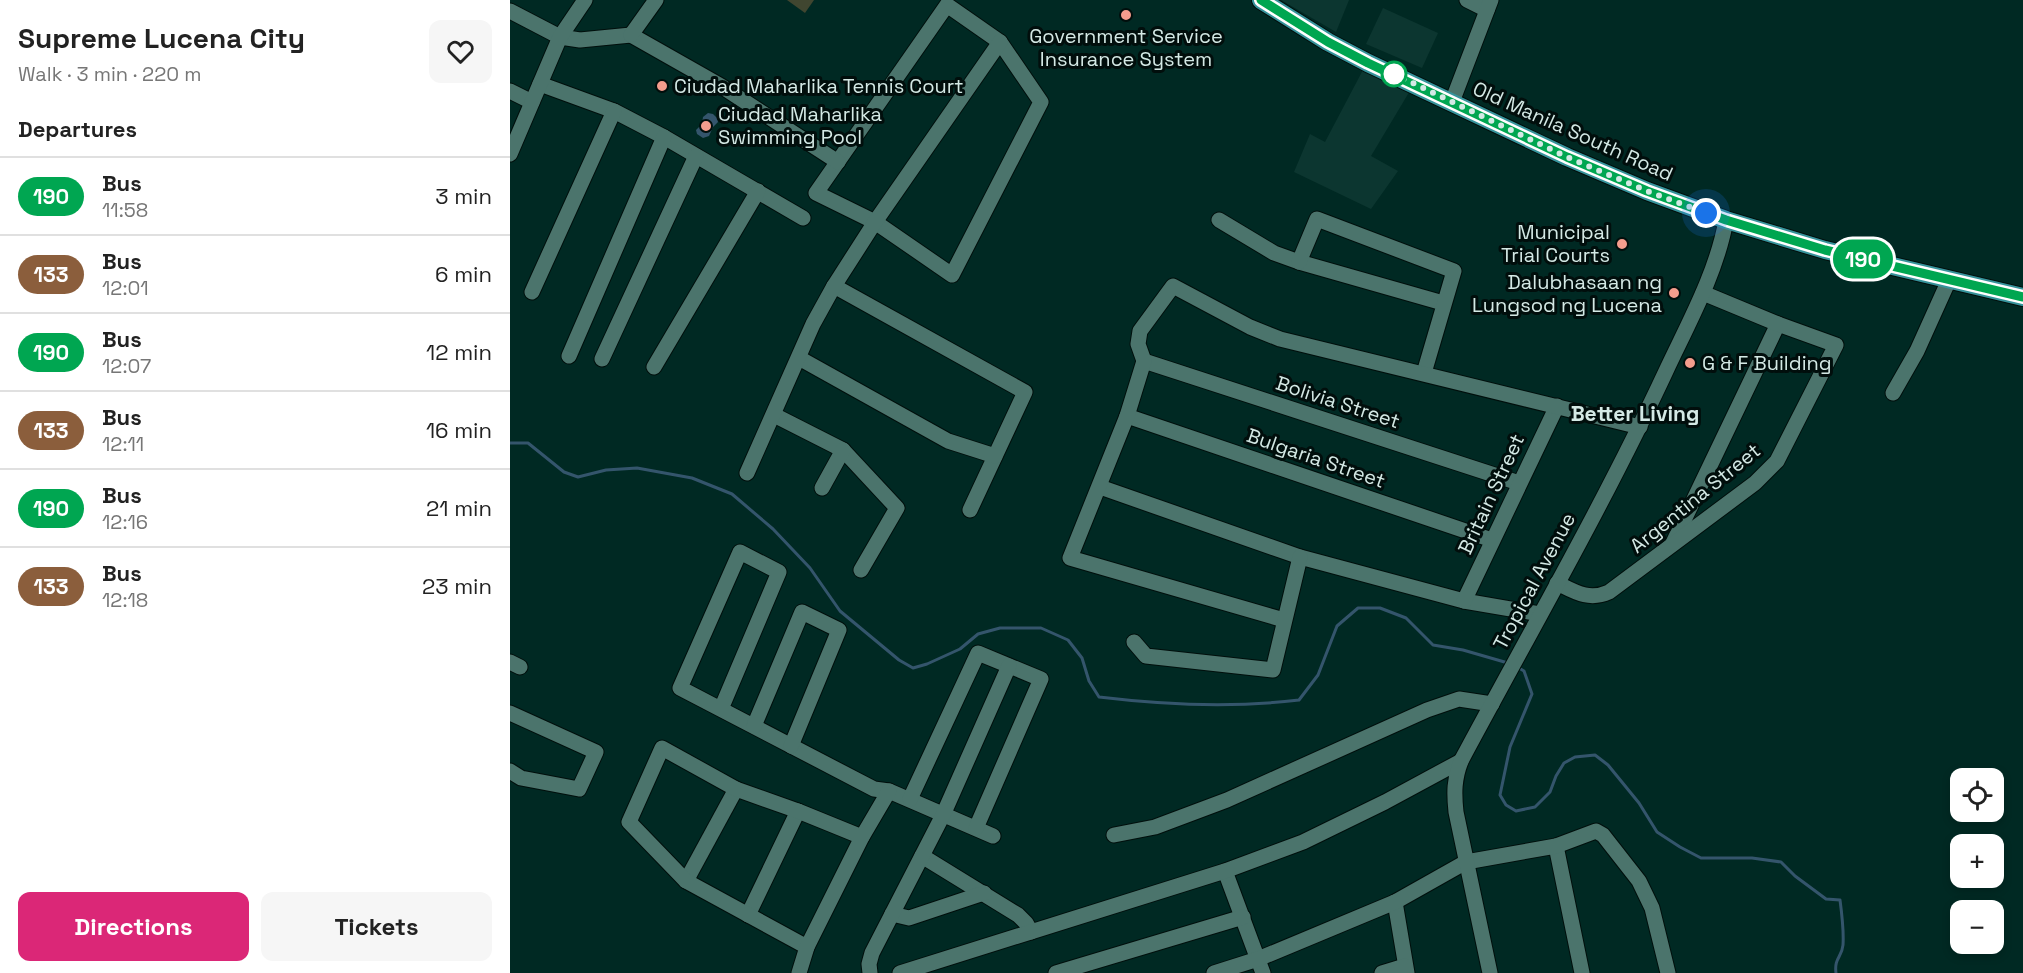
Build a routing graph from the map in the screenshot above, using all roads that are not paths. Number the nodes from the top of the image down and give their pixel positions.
1 (585, 0) edge
2 (656, 0) edge
3 (1261, 0) edge
4 (1467, 0) edge
5 (1489, 5) edge
6 (510, 11) edge
7 (631, 35) junction
8 (560, 37) junction
9 (1000, 42) junction
10 (540, 84) junction
11 (510, 91) edge
12 (532, 102) junction
13 (1452, 102) junction
14 (614, 111) junction
15 (664, 137) junction
16 (510, 154) edge
17 (696, 156) junction
18 (838, 162) junction
19 (758, 191) junction
20 (803, 218) dead end
21 (1219, 220) dead end
22 (1726, 220) junction
23 (875, 222) junction
24 (1299, 262) junction
25 (1949, 280) junction
26 (834, 286) junction
27 (532, 292) dead end
28 (1703, 293) junction
29 (2023, 297) edge
30 (1443, 303) junction
31 (1778, 324) junction
32 (569, 357) dead end
33 (602, 358) dead end
34 (799, 358) junction
35 (1144, 361) junction
36 (654, 367) dead end
37 (1424, 374) junction
38 (1893, 393) dead end
39 (1557, 406) junction
40 (774, 415) junction
41 (1127, 416) junction
42 (1640, 427) junction
43 (843, 450) junction
44 (995, 456) junction
45 (747, 473) dead end
46 (1519, 483) junction
47 (1100, 487) junction
48 (822, 488) dead end
49 (970, 510) dead end
50 (1492, 540) junction
51 (1671, 547) junction
52 (1300, 556) junction
53 (861, 570) dead end
54 (1557, 583) junction
55 (1464, 601) junction
56 (1540, 614) junction
57 (1284, 620) junction
58 (1134, 642) dead end
59 (1009, 666) junction
60 (1492, 704) junction
61 (721, 709) junction
62 (510, 713) edge
63 (753, 726) junction
64 (791, 746) junction
65 (1461, 761) junction
66 (510, 771) edge
67 (736, 789) junction
68 (889, 790) junction
69 (910, 799) junction
70 (798, 811) junction
71 (943, 815) junction
72 (976, 828) junction
73 (1114, 835) dead end
74 (993, 836) dead end
75 (862, 837) junction
76 (1556, 846) junction
77 (922, 856) junction
78 (1466, 862) junction
79 (1225, 871) junction
80 (686, 881) junction
81 (984, 893) junction
82 (1395, 902) junction
83 (892, 914) junction
84 (748, 915) junction
85 (1243, 917) junction
86 (1031, 932) junction
87 (807, 946) junction
88 (1261, 966) edge
89 (1406, 969) edge
90 (799, 973) edge
91 (870, 973) edge
92 (900, 973) edge
93 (1056, 973) edge
94 (1214, 973) edge
95 (1382, 973) edge
96 (1490, 973) edge
97 (1582, 973) edge
98 (1668, 973) edge

1 - 8 street
2 - 7 street
3 - 13 main road, Old Manila South Road
4 - 5 street
5 - 13 street
6 - 8 street
7 - 8 street
7 - 18 street
8 - 10 street
9 - 18 street
9 - 23 street
9 - 23 street
10 - 12 street
10 - 14 street
11 - 12 street
12 - 16 street
13 - 22 main road, Old Manila South Road
14 - 15 street
14 - 27 street
15 - 17 street
15 - 32 street
17 - 19 street
17 - 33 street
18 - 23 street
19 - 20 street
19 - 36 street
21 - 24 street
22 - 25 main road, Old Manila South Road
22 - 28 street, Tropical Avenue
23 - 26 street
24 - 30 street
24 - 30 street
25 - 29 main road, Old Manila South Road
25 - 38 street
26 - 34 street
26 - 44 street
28 - 31 street
28 - 42 street, Tropical Avenue
30 - 37 street
31 - 51 street
31 - 51 street, Argentina Street
34 - 40 street
34 - 44 street
35 - 37 street
35 - 41 street
35 - 46 street, Bolivia Street
37 - 39 street
39 - 42 street
39 - 46 street, Britain Street
40 - 43 street
40 - 45 street
41 - 47 street
41 - 50 street, Bulgaria Street
42 - 54 street, Tropical Avenue
43 - 48 street
43 - 53 street
44 - 49 street
46 - 50 street, Britain Street
47 - 52 street
47 - 57 street
50 - 55 street, Britain Street
51 - 54 street, Argentina Street
52 - 55 street
52 - 57 street
54 - 56 street, Tropical Avenue
55 - 56 street
56 - 60 street, Tropical Avenue
57 - 58 street
59 - 69 street
59 - 71 street
59 - 72 street
60 - 65 street, Tropical Avenue
60 - 73 street
61 - 61 street
61 - 63 street
62 - 66 street
63 - 64 street
63 - 64 street
64 - 68 street
65 - 78 street, Tropical Avenue
65 - 79 street
67 - 70 street
67 - 80 street
67 - 80 street
68 - 69 street
68 - 75 street
69 - 71 street
70 - 75 street
70 - 84 street
71 - 72 street
71 - 77 street
72 - 74 street
75 - 87 street
76 - 78 street
76 - 97 street
76 - 98 street
77 - 81 street
77 - 83 street
78 - 82 street
78 - 96 street, Tropical Avenue
79 - 85 street
79 - 86 street
80 - 84 street
81 - 83 street
81 - 86 street
82 - 88 street
82 - 89 street
83 - 91 street
84 - 87 street
85 - 88 street
85 - 93 street
86 - 92 street
87 - 90 street
88 - 94 street
89 - 95 street

